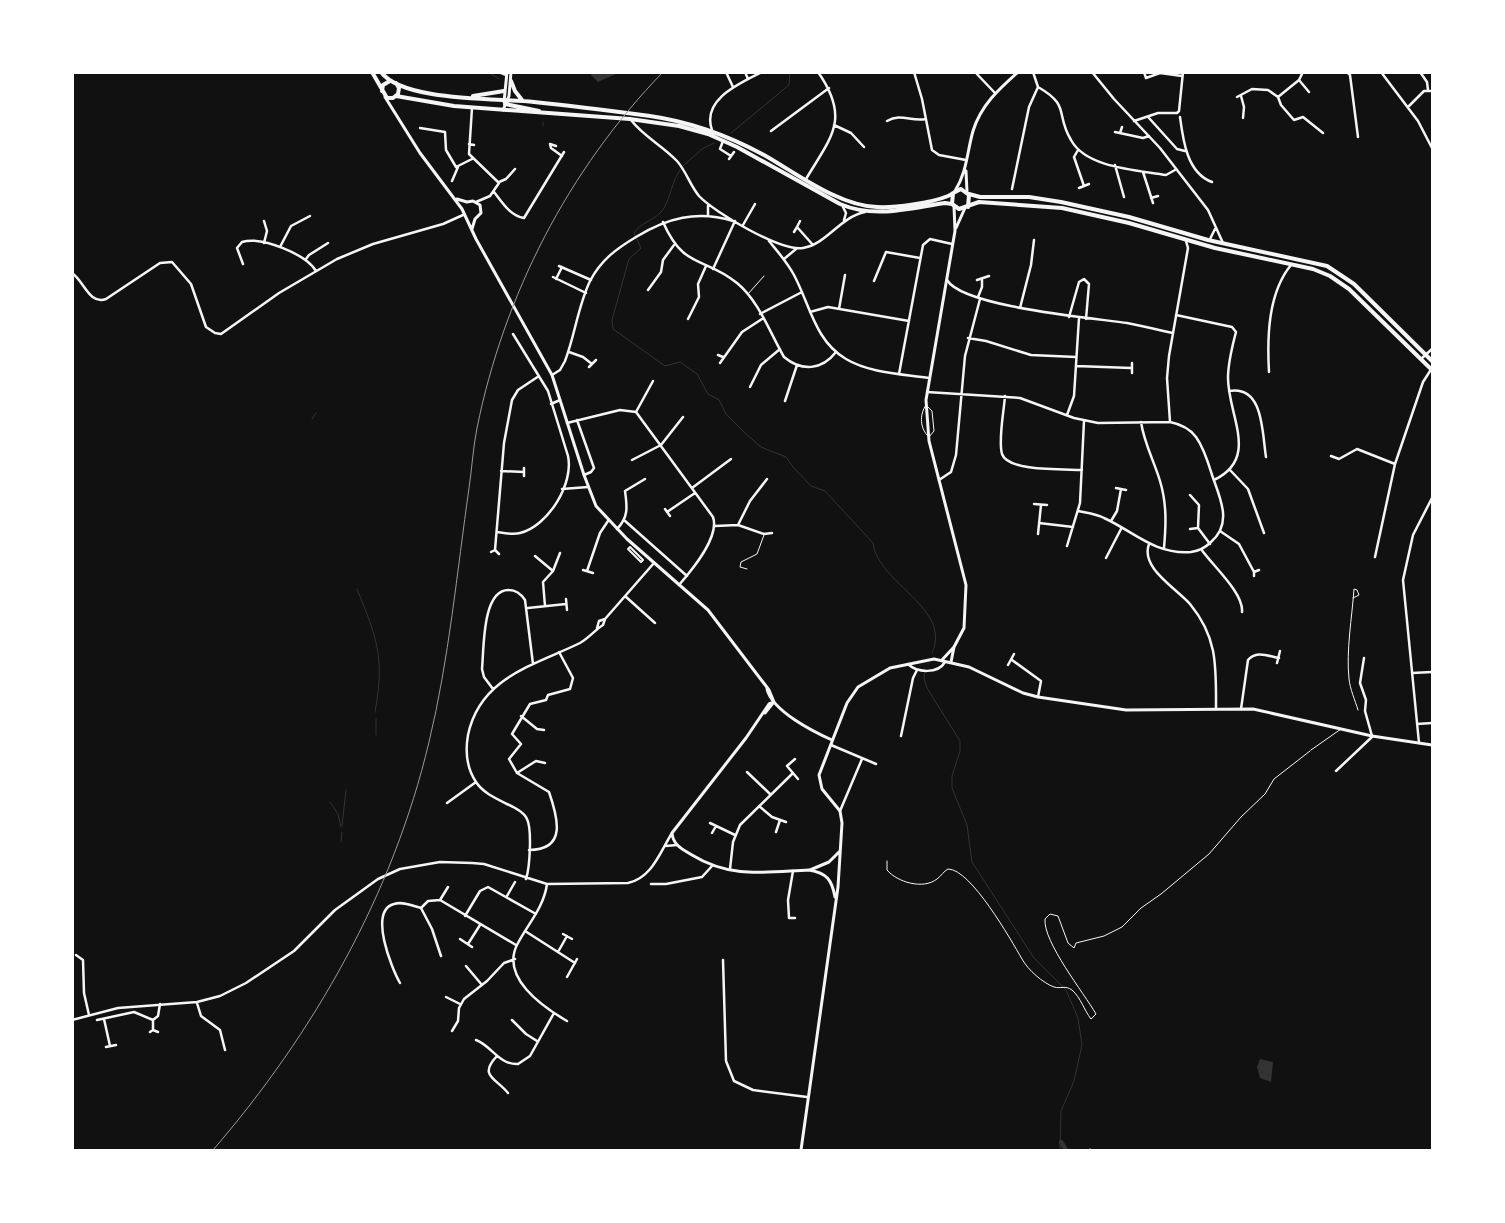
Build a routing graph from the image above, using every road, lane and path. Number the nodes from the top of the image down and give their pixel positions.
1 (372, 72) edge
2 (381, 72) edge
3 (499, 72) edge
4 (511, 72) edge
5 (726, 72) edge
6 (745, 72) edge
7 (762, 72) edge
8 (818, 72) edge
9 (914, 72) edge
10 (975, 72) edge
11 (1018, 72) edge
12 (1033, 72) edge
13 (1092, 72) edge
14 (1144, 72) edge
15 (1303, 72) edge
16 (1347, 72) edge
17 (1381, 72) edge
18 (1420, 72) edge
19 (507, 74) edge
20 (1182, 74) edge
21 (748, 79) junction
22 (1299, 80) junction
23 (390, 81) junction
24 (510, 81) junction
25 (396, 83) junction
26 (733, 87) junction
27 (1038, 87) junction
28 (829, 88) junction
29 (1428, 90) junction
30 (1432, 91) edge
31 (504, 92) junction
32 (1309, 92) dead end
33 (995, 93) junction
34 (384, 94) junction
35 (396, 97) junction
36 (1278, 97) junction
37 (464, 98) junction
38 (505, 99) junction
39 (524, 101) junction
40 (505, 104) junction
41 (1408, 107) junction
42 (472, 108) junction
43 (392, 109) junction
44 (503, 110) junction
45 (1287, 112) junction
46 (546, 113) junction
47 (1284, 116) dead end
48 (629, 117) junction
49 (1180, 117) dead end
50 (1149, 118) junction
51 (1243, 118) dead end
52 (926, 119) junction
53 (887, 121) dead end
54 (1134, 121) junction
55 (834, 125) junction
56 (420, 128) dead end
57 (1122, 128) dead end
58 (712, 130) junction
59 (770, 131) dead end
60 (1115, 132) dead end
61 (1120, 133) junction
62 (1323, 133) dead end
63 (1150, 136) junction
64 (1358, 137) dead end
65 (864, 139) dead end
66 (723, 141) junction
67 (861, 142) junction
68 (469, 144) junction
69 (474, 145) dead end
70 (556, 146) dead end
71 (864, 147) dead end
72 (1432, 148) edge
73 (1078, 150) junction
74 (1185, 151) junction
75 (564, 152) dead end
76 (734, 152) dead end
77 (562, 156) junction
78 (472, 159) junction
79 (967, 160) junction
80 (1115, 165) junction
81 (966, 166) junction
82 (458, 167) junction
83 (515, 169) dead end
84 (1175, 170) junction
85 (1143, 171) junction
86 (806, 179) junction
87 (452, 180) dead end
88 (499, 182) junction
89 (1212, 182) dead end
90 (1089, 184) dead end
91 (1084, 186) junction
92 (1079, 188) dead end
93 (1012, 190) dead end
94 (494, 192) junction
95 (954, 192) junction
96 (968, 193) junction
97 (1124, 195) dead end
98 (1158, 196) dead end
99 (1152, 198) junction
100 (456, 199) junction
101 (485, 200) junction
102 (467, 202) junction
103 (476, 202) junction
104 (708, 204) junction
105 (755, 204) dead end
106 (840, 204) junction
107 (1153, 204) dead end
108 (953, 205) junction
109 (966, 207) junction
110 (481, 208) junction
111 (462, 209) junction
112 (867, 212) junction
113 (310, 216) dead end
114 (464, 216) junction
115 (708, 216) junction
116 (475, 219) junction
117 (264, 221) dead end
118 (800, 221) dead end
119 (663, 222) junction
120 (735, 222) junction
121 (841, 223) junction
122 (743, 225) junction
123 (797, 227) junction
124 (1216, 228) junction
125 (472, 230) junction
126 (955, 231) junction
127 (794, 232) dead end
128 (767, 240) junction
129 (1186, 240) junction
130 (1208, 240) junction
131 (1194, 242) junction
132 (264, 243) junction
133 (328, 243) dead end
134 (1028, 243) dead end
135 (813, 244) junction
136 (953, 244) junction
137 (1224, 244) junction
138 (674, 245) junction
139 (280, 247) junction
140 (1188, 248) junction
141 (796, 249) junction
142 (920, 258) junction
143 (306, 259) junction
144 (784, 259) junction
145 (243, 264) dead end
146 (1285, 264) junction
147 (1291, 265) junction
148 (706, 266) junction
149 (713, 269) junction
150 (316, 271) junction
151 (1285, 272) junction
152 (72, 273) edge
153 (845, 275) dead end
154 (764, 276) dead end
155 (989, 276) dead end
156 (552, 277) dead end
157 (556, 279) junction
158 (947, 279) junction
159 (591, 280) junction
160 (977, 280) dead end
161 (982, 280) junction
162 (874, 281) dead end
163 (648, 290) dead end
164 (802, 292) junction
165 (586, 293) junction
166 (748, 294) junction
167 (979, 298) junction
168 (1020, 308) junction
169 (839, 309) junction
170 (810, 312) junction
171 (760, 314) junction
172 (1176, 316) junction
173 (1069, 317) junction
174 (688, 318) dead end
175 (1079, 318) junction
176 (762, 319) junction
177 (1086, 319) junction
178 (909, 321) junction
179 (1173, 333) junction
180 (513, 334) dead end
181 (515, 338) junction
182 (968, 338) junction
183 (511, 341) dead end
184 (1432, 348) edge
185 (780, 349) junction
186 (568, 352) junction
187 (836, 352) junction
188 (1426, 354) junction
189 (718, 355) dead end
190 (723, 357) junction
191 (1076, 357) junction
192 (1421, 359) junction
193 (596, 360) dead end
194 (1432, 361) edge
195 (1132, 362) dead end
196 (720, 363) dead end
197 (592, 364) junction
198 (797, 365) junction
199 (1076, 366) junction
200 (589, 367) dead end
201 (1131, 368) junction
202 (1432, 369) edge
203 (1269, 372) dead end
204 (1132, 373) dead end
205 (899, 374) junction
206 (552, 375) junction
207 (539, 376) junction
208 (929, 378) junction
209 (653, 381) dead end
210 (651, 386) junction
211 (750, 387) dead end
212 (655, 388) dead end
213 (1229, 390) junction
214 (926, 392) junction
215 (960, 394) junction
216 (1005, 396) junction
217 (560, 400) junction
218 (785, 401) dead end
219 (551, 404) junction
220 (636, 412) junction
221 (1067, 416) junction
222 (577, 420) junction
223 (1084, 421) junction
224 (1141, 422) junction
225 (1170, 422) junction
226 (567, 423) junction
227 (685, 423) dead end
228 (661, 446) junction
229 (1331, 456) dead end
230 (1266, 457) dead end
231 (632, 460) dead end
232 (731, 460) dead end
233 (725, 464) junction
234 (1395, 464) junction
235 (728, 468) dead end
236 (1082, 470) junction
237 (1230, 470) junction
238 (501, 471) junction
239 (524, 472) dead end
240 (584, 475) junction
241 (645, 478) dead end
242 (767, 479) dead end
243 (940, 480) junction
244 (1214, 480) junction
245 (764, 483) junction
246 (768, 486) dead end
247 (588, 488) junction
248 (692, 488) junction
249 (1116, 488) dead end
250 (562, 489) junction
251 (1121, 489) junction
252 (1126, 490) dead end
253 (695, 493) junction
254 (1190, 495) dead end
255 (1432, 498) edge
256 (1034, 504) dead end
257 (1041, 505) junction
258 (1047, 506) dead end
259 (665, 509) dead end
260 (1078, 511) junction
261 (624, 520) junction
262 (608, 521) junction
263 (1111, 522) junction
264 (1039, 523) junction
265 (738, 525) junction
266 (715, 526) junction
267 (1074, 527) junction
268 (1121, 528) junction
269 (1198, 528) junction
270 (617, 529) junction
271 (1190, 529) dead end
272 (1220, 531) junction
273 (497, 532) junction
274 (1264, 532) dead end
275 (772, 533) dead end
276 (764, 534) junction
277 (1038, 534) dead end
278 (1149, 544) junction
279 (1210, 544) junction
280 (1067, 546) dead end
281 (1164, 548) junction
282 (628, 549) joint
283 (1201, 549) junction
284 (495, 550) junction
285 (491, 552) dead end
286 (560, 553) dead end
287 (498, 554) dead end
288 (535, 556) dead end
289 (1375, 557) dead end
290 (1106, 558) dead end
291 (654, 563) junction
292 (747, 569) dead end
293 (583, 570) dead end
294 (1259, 570) dead end
295 (553, 571) junction
296 (587, 571) junction
297 (593, 573) dead end
298 (687, 576) junction
299 (679, 585) junction
300 (625, 596) junction
301 (1353, 598) dead end
302 (566, 599) dead end
303 (566, 604) junction
304 (545, 606) junction
305 (528, 608) junction
306 (567, 610) dead end
307 (1242, 612) dead end
308 (655, 623) dead end
309 (954, 648) junction
310 (1280, 651) dead end
311 (559, 652) junction
312 (1014, 654) dead end
313 (1278, 658) junction
314 (1364, 658) dead end
315 (944, 660) junction
316 (1012, 660) junction
317 (951, 662) junction
318 (908, 663) junction
319 (1278, 663) dead end
320 (533, 664) junction
321 (1008, 665) dead end
322 (918, 670) junction
323 (1432, 672) edge
324 (1412, 673) junction
325 (492, 689) junction
326 (1038, 697) junction
327 (774, 702) junction
328 (1216, 709) junction
329 (1241, 709) junction
330 (1358, 710) dead end
331 (521, 716) junction
332 (1432, 723) edge
333 (1417, 724) junction
334 (1341, 728) junction
335 (544, 730) dead end
336 (901, 736) dead end
337 (1372, 736) junction
338 (832, 740) junction
339 (1419, 743) junction
340 (831, 745) junction
341 (1432, 745) edge
342 (795, 759) dead end
343 (862, 759) junction
344 (545, 763) dead end
345 (876, 764) dead end
346 (1336, 771) dead end
347 (747, 772) dead end
348 (517, 773) junction
349 (793, 774) junction
350 (798, 779) dead end
351 (476, 782) junction
352 (770, 794) junction
353 (447, 803) dead end
354 (759, 806) junction
355 (840, 811) junction
356 (780, 820) junction
357 (786, 822) dead end
358 (710, 823) dead end
359 (716, 826) junction
360 (776, 832) dead end
361 (672, 833) junction
362 (712, 833) dead end
363 (735, 836) junction
364 (664, 846) junction
365 (677, 846) junction
366 (529, 850) junction
367 (840, 851) junction
368 (887, 861) dead end
369 (712, 866) junction
370 (810, 870) junction
371 (730, 871) junction
372 (794, 871) junction
373 (526, 879) junction
374 (516, 882) dead end
375 (508, 883) dead end
376 (546, 884) junction
377 (651, 884) dead end
378 (666, 884) junction
379 (513, 886) junction
380 (448, 887) dead end
381 (666, 888) dead end
382 (507, 896) junction
383 (440, 900) junction
384 (835, 900) junction
385 (421, 908) junction
386 (536, 914) junction
387 (465, 916) junction
388 (795, 918) dead end
389 (480, 925) junction
390 (525, 932) junction
391 (563, 934) dead end
392 (567, 936) junction
393 (460, 939) dead end
394 (572, 939) dead end
395 (468, 944) junction
396 (517, 945) junction
397 (472, 947) dead end
398 (558, 952) junction
399 (76, 955) dead end
400 (441, 956) dead end
401 (514, 959) junction
402 (578, 959) dead end
403 (723, 960) dead end
404 (575, 963) junction
405 (718, 964) dead end
406 (723, 964) junction
407 (466, 966) dead end
408 (567, 977) dead end
409 (400, 983) dead end
410 (482, 985) junction
411 (446, 998) dead end
412 (197, 1002) junction
413 (160, 1004) junction
414 (460, 1004) junction
415 (554, 1013) junction
416 (89, 1015) junction
417 (104, 1018) junction
418 (72, 1020) edge
419 (97, 1020) dead end
420 (152, 1020) junction
421 (512, 1020) dead end
422 (567, 1021) dead end
423 (452, 1031) dead end
424 (158, 1032) dead end
425 (476, 1040) dead end
426 (537, 1041) junction
427 (116, 1045) dead end
428 (110, 1046) junction
429 (106, 1047) dead end
430 (225, 1050) dead end
431 (497, 1056) junction
432 (734, 1081) junction
433 (730, 1084) dead end
434 (508, 1092) dead end
435 (807, 1097) junction
436 (801, 1150) edge

1 - 34 main road
2 - 23 main road
3 - 19 street
4 - 24 main road
5 - 26 street
6 - 21 street
7 - 21 street
8 - 28 street
9 - 52 street
10 - 33 street
11 - 33 main road
12 - 27 street
13 - 54 street
14 - 20 street
15 - 22 street
16 - 64 street
17 - 41 street
18 - 29 street
19 - 31 main road
20 - 50 street
21 - 26 street
22 - 32 street
22 - 36 street
23 - 25 main road
23 - 34 main road
24 - 38 main road
24 - 39 main road
25 - 35 main road
25 - 37 main road
26 - 58 street
27 - 73 street
27 - 93 street
28 - 55 street
28 - 59 street
29 - 30 street
29 - 41 street
31 - 37 main road
31 - 38 main road
33 - 79 main road
34 - 35 main road
34 - 43 main road
35 - 42 main road
35 - 43 main road
36 - 45 street
36 - 51 street
37 - 38 main road
38 - 39 main road
38 - 40 main road
39 - 48 main road
40 - 44 main road
40 - 46 main road
41 - 72 street
42 - 44 main road
42 - 68 street
43 - 100 main road
44 - 46 main road
45 - 47 street
45 - 62 street
46 - 48 main road
48 - 58 main road
48 - 66 main road
48 - 104 street
49 - 74 street
50 - 54 street
50 - 74 street
52 - 53 street
52 - 79 street
54 - 63 street
55 - 67 street
55 - 86 street
56 - 82 street
57 - 61 street
58 - 86 main road
60 - 61 street
61 - 63 street
63 - 84 street
65 - 67 street
66 - 76 street
66 - 106 main road
67 - 71 street
68 - 69 street
68 - 78 street
70 - 77 street
73 - 80 street
73 - 91 street
74 - 89 street
75 - 77 street
77 - 94 street
78 - 82 street
78 - 88 street
79 - 81 main road
80 - 85 street
80 - 97 street
81 - 95 main road
81 - 96 main road
82 - 87 street
83 - 88 street
84 - 85 street
84 - 124 street
85 - 99 street
86 - 95 main road
88 - 94 street
90 - 91 street
91 - 92 street
94 - 101 street
95 - 96 main road
95 - 108 main road
96 - 109 main road
96 - 130 main road
98 - 99 street
99 - 107 street
100 - 102 main road
100 - 111 main road
101 - 103 street
101 - 110 street
102 - 103 main road
102 - 111 main road
103 - 110 main road
104 - 115 street
104 - 120 street
105 - 122 street
106 - 112 main road
106 - 121 street
108 - 109 main road
108 - 112 main road
108 - 126 main road
109 - 126 main road
109 - 129 main road
110 - 116 main road
111 - 114 main road
112 - 121 street
113 - 139 street
114 - 116 main road
114 - 125 main road
114 - 150 street
115 - 119 street
115 - 120 street
116 - 125 main road
117 - 132 street
118 - 123 street
119 - 138 street
119 - 159 street
120 - 122 street
120 - 149 street
121 - 135 street
122 - 128 street
123 - 127 street
123 - 135 street
124 - 130 street
124 - 137 street
125 - 206 main road
126 - 136 main road
128 - 141 street
128 - 144 street
129 - 131 main road
129 - 140 street
130 - 137 main road
131 - 140 street
131 - 146 main road
132 - 139 street
132 - 145 street
133 - 143 street
134 - 168 street
135 - 141 street
136 - 142 street
136 - 158 main road
137 - 188 main road
138 - 148 street
138 - 163 street
139 - 143 street
140 - 172 street
141 - 144 street
142 - 162 street
142 - 178 street
143 - 150 street
144 - 164 street
146 - 147 main road
146 - 151 street
147 - 151 street
147 - 192 main road
148 - 149 street
148 - 174 street
149 - 166 street
150 - 152 street
151 - 203 street
153 - 169 street
154 - 166 lane
155 - 161 street
156 - 157 street
157 - 159 street
157 - 165 street
158 - 167 street
158 - 208 main road
159 - 165 street
160 - 161 street
161 - 167 street
164 - 170 street
164 - 171 street
165 - 186 street
166 - 171 street
167 - 168 street
167 - 182 street
168 - 173 street
169 - 170 street
169 - 178 street
170 - 187 street
171 - 176 street
172 - 179 street
172 - 213 street
173 - 175 street
173 - 177 street
175 - 177 street
175 - 191 street
176 - 185 street
176 - 190 street
177 - 179 street
178 - 205 street
179 - 225 street
180 - 181 street
181 - 183 street
181 - 207 street
182 - 191 street
182 - 215 street
184 - 188 street
185 - 198 street
185 - 211 street
186 - 197 street
186 - 206 street
187 - 198 street
187 - 205 street
188 - 192 street
188 - 194 main road
189 - 190 street
190 - 196 street
191 - 199 street
192 - 202 main road
193 - 197 street
195 - 201 street
197 - 200 street
198 - 218 street
199 - 201 street
199 - 221 street
201 - 204 street
202 - 234 street
205 - 208 street
206 - 217 main road
207 - 219 street
207 - 238 street
208 - 214 main road
209 - 210 street
210 - 212 street
210 - 220 street
213 - 230 street
213 - 237 street
214 - 215 street
214 - 243 main road
215 - 216 street
215 - 243 street
216 - 221 street
216 - 236 street
217 - 219 street
217 - 226 main road
219 - 250 street
220 - 222 street
220 - 228 street
221 - 223 street
222 - 226 street
222 - 240 street
223 - 224 street
223 - 236 street
224 - 225 street
224 - 281 street
225 - 244 street
226 - 240 main road
227 - 228 street
228 - 231 street
228 - 248 street
229 - 234 street
232 - 233 street
233 - 235 street
233 - 248 street
234 - 289 street
236 - 260 street
237 - 244 street
237 - 274 street
238 - 239 street
238 - 273 street
240 - 247 main road
241 - 261 street
242 - 245 street
243 - 309 main road
244 - 272 street
245 - 246 street
245 - 265 street
247 - 250 street
247 - 262 main road
248 - 253 street
249 - 251 street
250 - 273 street
251 - 252 street
251 - 263 street
253 - 259 street
253 - 266 street
254 - 269 street
255 - 324 street
256 - 257 street
257 - 258 street
257 - 264 street
260 - 263 street
260 - 267 street
261 - 270 street
261 - 298 street
262 - 270 main road
262 - 296 street
263 - 268 street
264 - 267 street
264 - 277 street
265 - 266 street
265 - 276 street
266 - 298 street
267 - 280 street
268 - 278 street
268 - 290 street
269 - 271 street
269 - 279 street
270 - 291 main road
272 - 279 street
272 - 294 street
273 - 284 street
275 - 276 street
276 - 292 lane
278 - 281 street
278 - 328 street
279 - 283 street
281 - 283 street
282 - 282 street
283 - 307 street
284 - 285 street
284 - 287 street
286 - 295 street
288 - 295 street
291 - 299 main road
291 - 300 street
293 - 296 street
295 - 304 street
296 - 297 street
298 - 299 street
299 - 327 main road
300 - 308 street
300 - 311 street
301 - 330 lane
302 - 303 street
303 - 304 street
303 - 306 street
304 - 305 street
305 - 320 street
305 - 325 street
309 - 315 main road
309 - 317 main road
310 - 313 street
311 - 320 street
311 - 331 street
312 - 316 street
313 - 319 street
313 - 329 street
314 - 337 street
315 - 317 main road
315 - 318 main road
315 - 322 street
316 - 321 street
316 - 326 street
317 - 326 main road
318 - 322 street
318 - 338 main road
320 - 325 street
322 - 336 street
323 - 324 street
324 - 333 street
325 - 351 street
326 - 328 main road
327 - 338 main road
327 - 361 main road
328 - 329 main road
329 - 334 main road
331 - 335 street
331 - 348 street
332 - 333 street
333 - 339 street
334 - 337 main road
334 - 368 lane
337 - 339 main road
337 - 346 street
338 - 340 main road
339 - 341 main road
340 - 343 street
340 - 355 main road
342 - 349 street
343 - 345 street
343 - 355 street
344 - 348 street
347 - 352 street
348 - 366 street
349 - 350 street
349 - 352 street
351 - 353 street
351 - 366 street
352 - 354 street
354 - 356 street
354 - 363 street
355 - 367 main road
356 - 357 street
356 - 360 street
358 - 359 street
359 - 362 street
359 - 363 street
361 - 364 street
361 - 365 main road
363 - 371 street
364 - 365 street
364 - 376 street
365 - 369 main road
366 - 373 street
367 - 370 main road
367 - 384 main road
369 - 371 main road
369 - 378 street
370 - 372 main road
370 - 384 main road
371 - 372 main road
372 - 388 street
373 - 376 street
373 - 412 street
374 - 379 street
375 - 379 street
376 - 386 street
377 - 378 street
378 - 381 street
379 - 382 street
380 - 383 street
382 - 386 street
382 - 387 street
383 - 385 street
383 - 387 street
384 - 435 main road
385 - 400 street
385 - 409 street
386 - 390 street
387 - 389 street
389 - 395 street
389 - 396 street
390 - 396 street
390 - 398 street
391 - 392 street
392 - 394 street
392 - 398 street
393 - 395 street
395 - 397 street
396 - 401 street
398 - 404 street
399 - 416 street
401 - 410 street
401 - 415 street
402 - 404 street
403 - 406 street
404 - 408 street
405 - 406 street
406 - 432 street
407 - 410 street
410 - 414 street
411 - 414 street
412 - 413 street
412 - 430 street
413 - 416 street
413 - 420 street
414 - 423 street
415 - 422 street
415 - 426 street
416 - 418 street
417 - 419 street
417 - 420 street
417 - 428 street
420 - 424 street
421 - 426 street
425 - 431 street
426 - 431 street
427 - 428 street
428 - 429 street
431 - 434 street
432 - 433 street
432 - 435 street
435 - 436 main road

